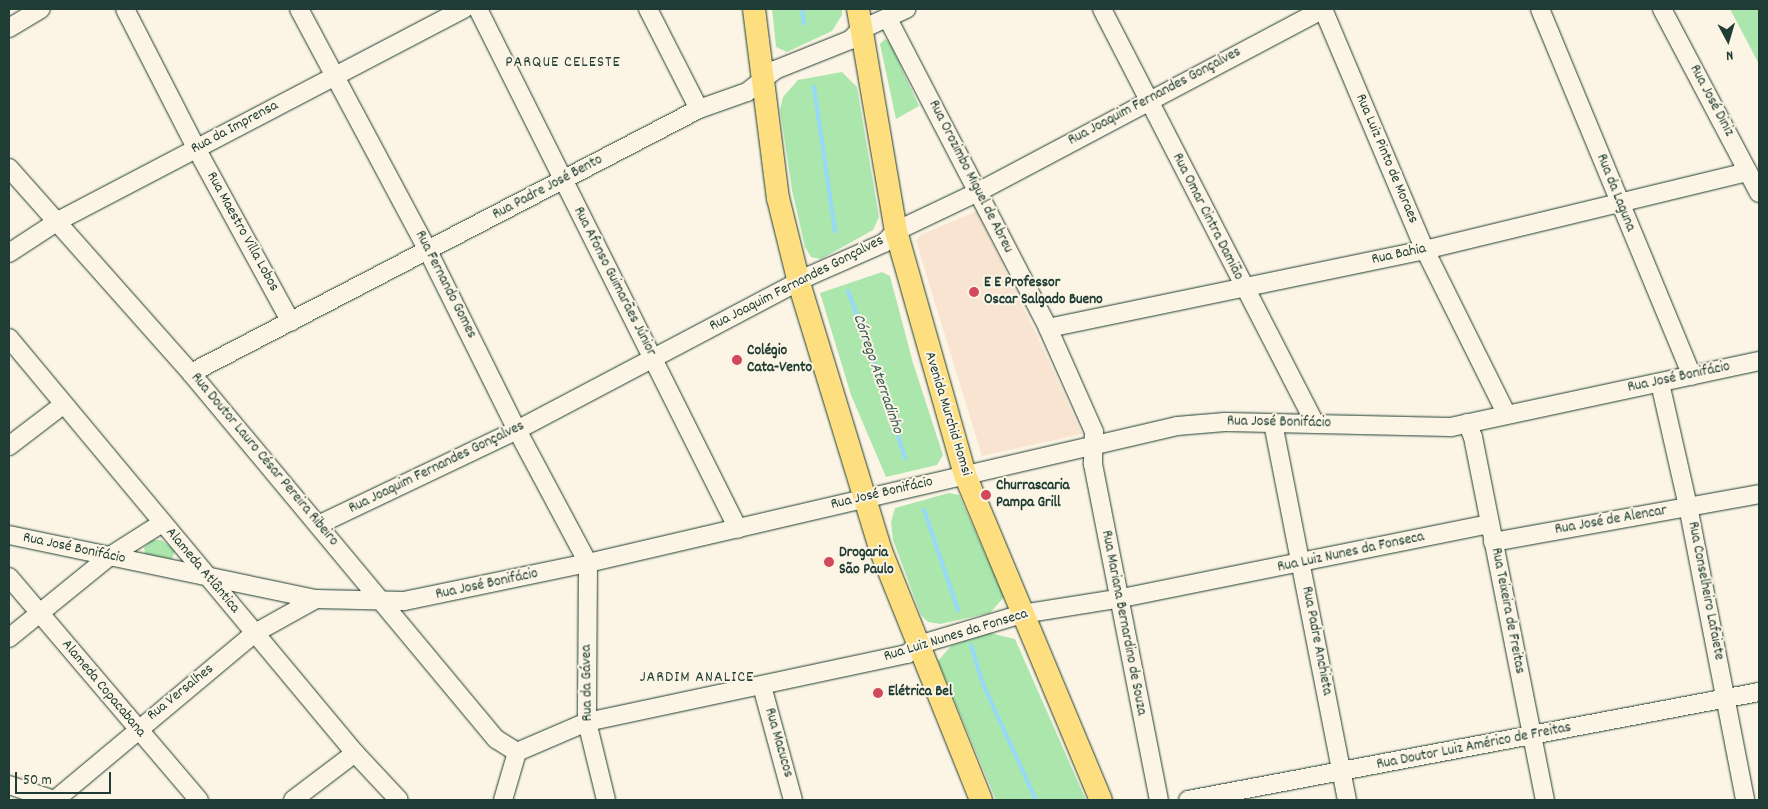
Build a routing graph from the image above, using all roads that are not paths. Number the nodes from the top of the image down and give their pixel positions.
1 (41, 9) edge
2 (125, 9) edge
3 (299, 9) edge
4 (464, 9) edge
5 (478, 9) edge
6 (648, 9) edge
7 (754, 9) edge
8 (906, 9) edge
9 (1102, 9) edge
10 (1323, 9) edge
11 (1540, 9) edge
12 (1662, 9) edge
13 (859, 19) edge
14 (888, 19) junction
15 (9, 28) edge
16 (334, 76) junction
17 (762, 80) junction
18 (1149, 101) junction
19 (699, 109) junction
20 (196, 148) junction
21 (9, 168) edge
22 (1748, 172) junction
23 (562, 181) junction
24 (978, 192) junction
25 (1759, 193) edge
26 (1619, 202) junction
27 (58, 221) junction
28 (896, 231) junction
29 (1425, 250) junction
30 (428, 251) junction
31 (9, 253) edge
32 (799, 283) junction
33 (1242, 287) junction
34 (291, 322) junction
35 (1048, 328) junction
36 (9, 338) edge
37 (653, 358) junction
38 (1759, 361) edge
39 (191, 373) junction
40 (1692, 376) junction
41 (1660, 383) junction
42 (64, 404) junction
43 (1507, 415) junction
44 (1273, 423) junction
45 (1467, 423) junction
46 (1315, 424) junction
47 (517, 430) junction
48 (9, 446) edge
49 (1094, 446) junction
50 (965, 475) junction
51 (1759, 494) edge
52 (867, 498) junction
53 (1688, 506) junction
54 (162, 523) junction
55 (320, 524) junction
56 (1490, 524) junction
57 (738, 529) junction
58 (9, 535) edge
59 (1493, 542) junction
60 (110, 556) junction
61 (588, 563) junction
62 (1300, 563) junction
63 (9, 577) edge
64 (209, 578) junction
65 (316, 598) junction
66 (1118, 599) junction
67 (380, 602) junction
68 (41, 614) junction
69 (1022, 614) junction
70 (255, 633) junction
71 (9, 638) edge
72 (918, 645) junction
73 (762, 686) junction
74 (1759, 692) edge
75 (1726, 698) junction
76 (587, 722) junction
77 (136, 730) junction
78 (1532, 735) junction
79 (517, 752) junction
80 (355, 753) junction
81 (1342, 772) junction
82 (9, 785) edge
83 (54, 800) edge
84 (199, 800) edge
85 (293, 800) edge
86 (399, 800) edge
87 (503, 800) edge
88 (606, 800) edge
89 (794, 800) edge
90 (981, 800) edge
91 (1101, 800) edge
92 (1159, 800) edge
93 (1188, 800) edge
94 (1347, 800) edge
95 (1546, 800) edge
96 (1745, 800) edge

1 - 15 street
2 - 20 street, Rua Maestro Villa Lobos
3 - 16 street, Rua Fernando Gomes
4 - 16 street, Rua da Imprensa
5 - 23 street, Rua Afonso Guimarães Júnior
6 - 19 street
7 - 17 main road
8 - 14 street, Rua Padre José Bento
9 - 18 street, Rua Omar Cintra Damião
10 - 18 street, Rua Joaquim Fernandes Gonçalves
10 - 29 street, Rua Luiz Pinto de Moraes
11 - 26 street, Rua da Laguna
12 - 22 street, Rua José Diniz
13 - 14 street, Rua Padre José Bento
13 - 17 street, Rua Padre José Bento
13 - 28 main road, Avenida Murchid Homsi
14 - 24 street, Rua Orozimbo Miguel de Abreu
16 - 20 street, Rua da Imprensa
16 - 30 street, Rua Fernando Gomes
17 - 19 street, Rua Padre José Bento
17 - 32 main road
18 - 24 street, Rua Joaquim Fernandes Gonçalves
18 - 33 street, Rua Omar Cintra Damião
19 - 23 street, Rua Padre José Bento
20 - 27 street, Rua da Imprensa
20 - 34 street, Rua Maestro Villa Lobos
21 - 27 street, Rua Doutor Lauro César Pereira Ribeiro
22 - 25 street, Rua José Diniz
22 - 26 street, Rua Bahia
23 - 30 street, Rua Padre José Bento
23 - 37 street, Rua Afonso Guimarães Júnior
24 - 28 street, Rua Joaquim Fernandes Gonçalves
24 - 35 street, Rua Orozimbo Miguel de Abreu
26 - 29 street, Rua Bahia
26 - 40 street, Rua da Laguna
27 - 31 street, Rua da Imprensa
27 - 39 street, Rua Doutor Lauro César Pereira Ribeiro
28 - 32 street, Rua Joaquim Fernandes Gonçalves
28 - 50 main road, Avenida Murchid Homsi
29 - 33 street, Rua Bahia
29 - 43 street, Rua Luiz Pinto de Moraes
30 - 34 street, Rua Padre José Bento
30 - 47 street, Rua Fernando Gomes
32 - 37 street, Rua Joaquim Fernandes Gonçalves
32 - 52 main road
33 - 35 street, Rua Bahia
33 - 46 street, Rua Omar Cintra Damião
34 - 39 street, Rua Padre José Bento
35 - 49 street, Rua Orozimbo Miguel de Abreu
36 - 42 street, Alameda Atlântica
37 - 47 street, Rua Joaquim Fernandes Gonçalves
37 - 57 street, Rua Afonso Guimarães Júnior
38 - 40 street, Rua José Bonifácio
39 - 55 street, Rua Doutor Lauro César Pereira Ribeiro
40 - 41 street, Rua José Bonifácio
41 - 43 street, Rua José Bonifácio
41 - 53 street, Rua Conselheiro Lafaiete
42 - 48 street
42 - 54 street, Alameda Atlântica
43 - 45 street, Rua José Bonifácio
44 - 46 street, Rua José Bonifácio
44 - 49 street, Rua José Bonifácio
44 - 62 street, Rua Padre Anchieta
45 - 46 street, Rua José Bonifácio
45 - 56 street, Rua Teixeira de Freitas
47 - 55 street, Rua Joaquim Fernandes Gonçalves
47 - 61 street, Rua Fernando Gomes
49 - 50 street, Rua José Bonifácio
49 - 66 street, Rua Mariana Bernardino de Souza
50 - 52 street, Rua José Bonifácio
50 - 69 main road, Avenida Murchid Homsi
51 - 53 street, Rua José de Alencar
52 - 57 street, Rua José Bonifácio
52 - 72 main road
53 - 59 street, Rua José de Alencar
53 - 75 street, Rua Conselheiro Lafaiete
54 - 60 street
54 - 64 street, Alameda Atlântica
55 - 67 street, Rua Doutor Lauro César Pereira Ribeiro
56 - 59 street, Rua Teixeira de Freitas
56 - 62 street, Rua Luiz Nunes da Fonseca
57 - 61 street, Rua José Bonifácio
58 - 60 street, Rua José Bonifácio
59 - 78 street, Rua Teixeira de Freitas
60 - 64 street, Rua José Bonifácio
60 - 68 street
61 - 67 street, Rua José Bonifácio
61 - 76 street, Rua da Gávea
62 - 66 street, Rua Luiz Nunes da Fonseca
62 - 81 street, Rua Padre Anchieta
63 - 68 street, Alameda Copacabana
64 - 65 street, Rua José Bonifácio
64 - 70 street, Alameda Atlântica
65 - 67 street, Rua José Bonifácio
65 - 70 street, Rua Versalhes
66 - 69 street, Rua Luiz Nunes da Fonseca
66 - 92 street, Rua Mariana Bernardino de Souza
67 - 79 street, Rua Doutor Lauro César Pereira Ribeiro
68 - 71 street
68 - 77 street, Alameda Copacabana
69 - 72 street, Rua Luiz Nunes da Fonseca
69 - 91 main road, Avenida Murchid Homsi
70 - 77 street, Rua Versalhes
70 - 80 street, Alameda Atlântica
72 - 73 street, Rua Luiz Nunes da Fonseca
72 - 90 main road
73 - 76 street, Rua Luiz Nunes da Fonseca
73 - 89 street, Rua Macucos
74 - 75 street, Rua Doutor Luiz Américo de Freitas
75 - 78 street, Rua Doutor Luiz Américo de Freitas
75 - 96 street, Rua Conselheiro Lafaiete
76 - 79 street, Rua Luiz Nunes da Fonseca
76 - 88 street, Rua da Gávea
77 - 83 street, Rua Versalhes
77 - 84 street, Alameda Copacabana
78 - 81 street, Rua Doutor Luiz Américo de Freitas
78 - 95 street, Rua Teixeira de Freitas
79 - 87 street
80 - 85 street
80 - 86 street, Alameda Atlântica
81 - 93 street, Rua Doutor Luiz Américo de Freitas
81 - 94 street, Rua Padre Anchieta
82 - 83 street

